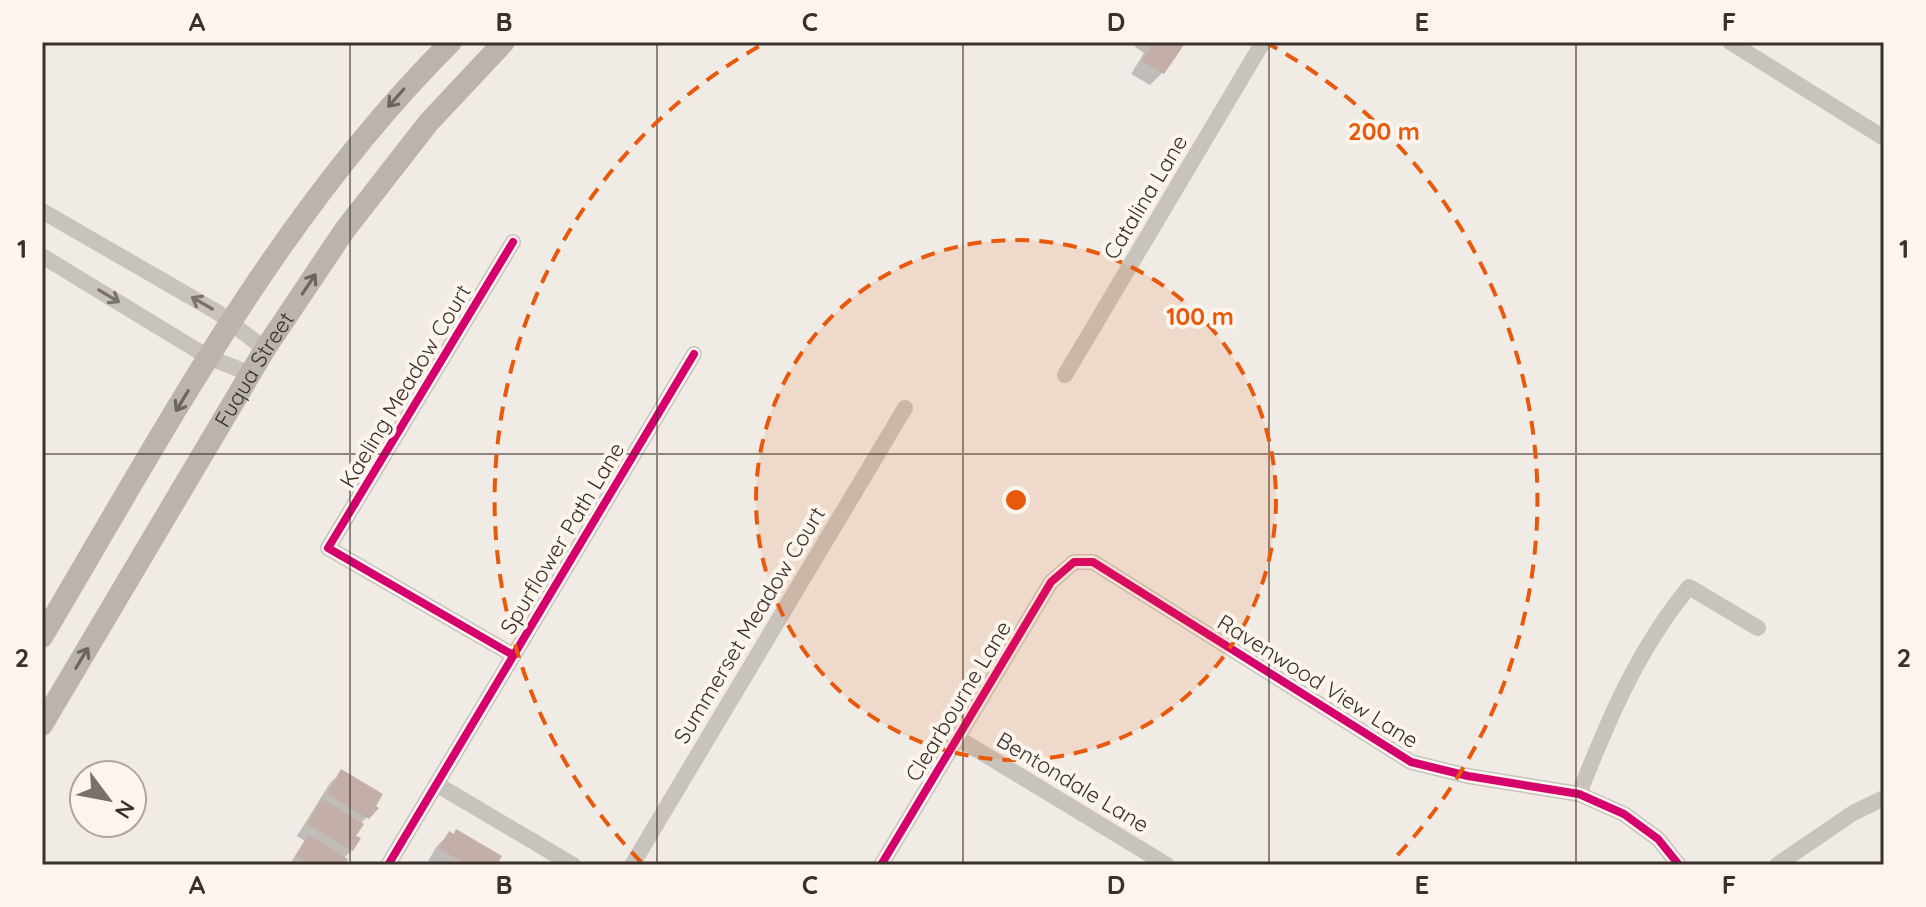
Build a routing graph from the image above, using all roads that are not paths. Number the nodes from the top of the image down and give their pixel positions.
1 (451, 42) edge
2 (504, 42) edge
3 (1263, 42) edge
4 (1730, 42) edge
5 (1884, 138) edge
6 (42, 211) edge
7 (513, 242) dead end
8 (42, 256) edge
9 (230, 320) junction
10 (265, 349) junction
11 (694, 354) dead end
12 (208, 357) junction
13 (251, 374) junction
14 (1065, 375) dead end
15 (905, 408) dead end
16 (1074, 562) joint
17 (1758, 628) dead end
18 (42, 637) edge
19 (513, 655) junction
20 (42, 725) edge
21 (956, 737) junction
22 (436, 784) junction
23 (1579, 794) junction
24 (1884, 798) edge
25 (388, 865) edge
26 (573, 865) edge
27 (632, 865) edge
28 (881, 865) edge
29 (1167, 865) edge
30 (1679, 865) edge
31 (1777, 865) edge

1 -> 9 main road
10 -> 2 main road, Fuqua Street
3 - 14 street, Catalina Lane
4 - 5 street
9 -> 6 street
7 - 19 street, Kaeling Meadow Court
8 -> 12 street
9 - 10 street
9 - 12 main road
10 - 13 main road, Fuqua Street
11 - 19 street, Spurflower Path Lane
12 - 13 street
12 -> 18 main road
20 -> 13 main road, Fuqua Street
15 - 27 street, Summerset Meadow Court
16 - 21 street, Clearbourne Lane
16 - 23 street, Ravenwood View Lane
17 - 23 street
19 - 22 street, Spurflower Path Lane
21 - 28 street, Clearbourne Lane
21 - 29 street, Bentondale Lane
22 - 25 street, Spurflower Path Lane
22 - 26 street
23 - 30 street, Ravenwood View Lane
24 - 31 street

